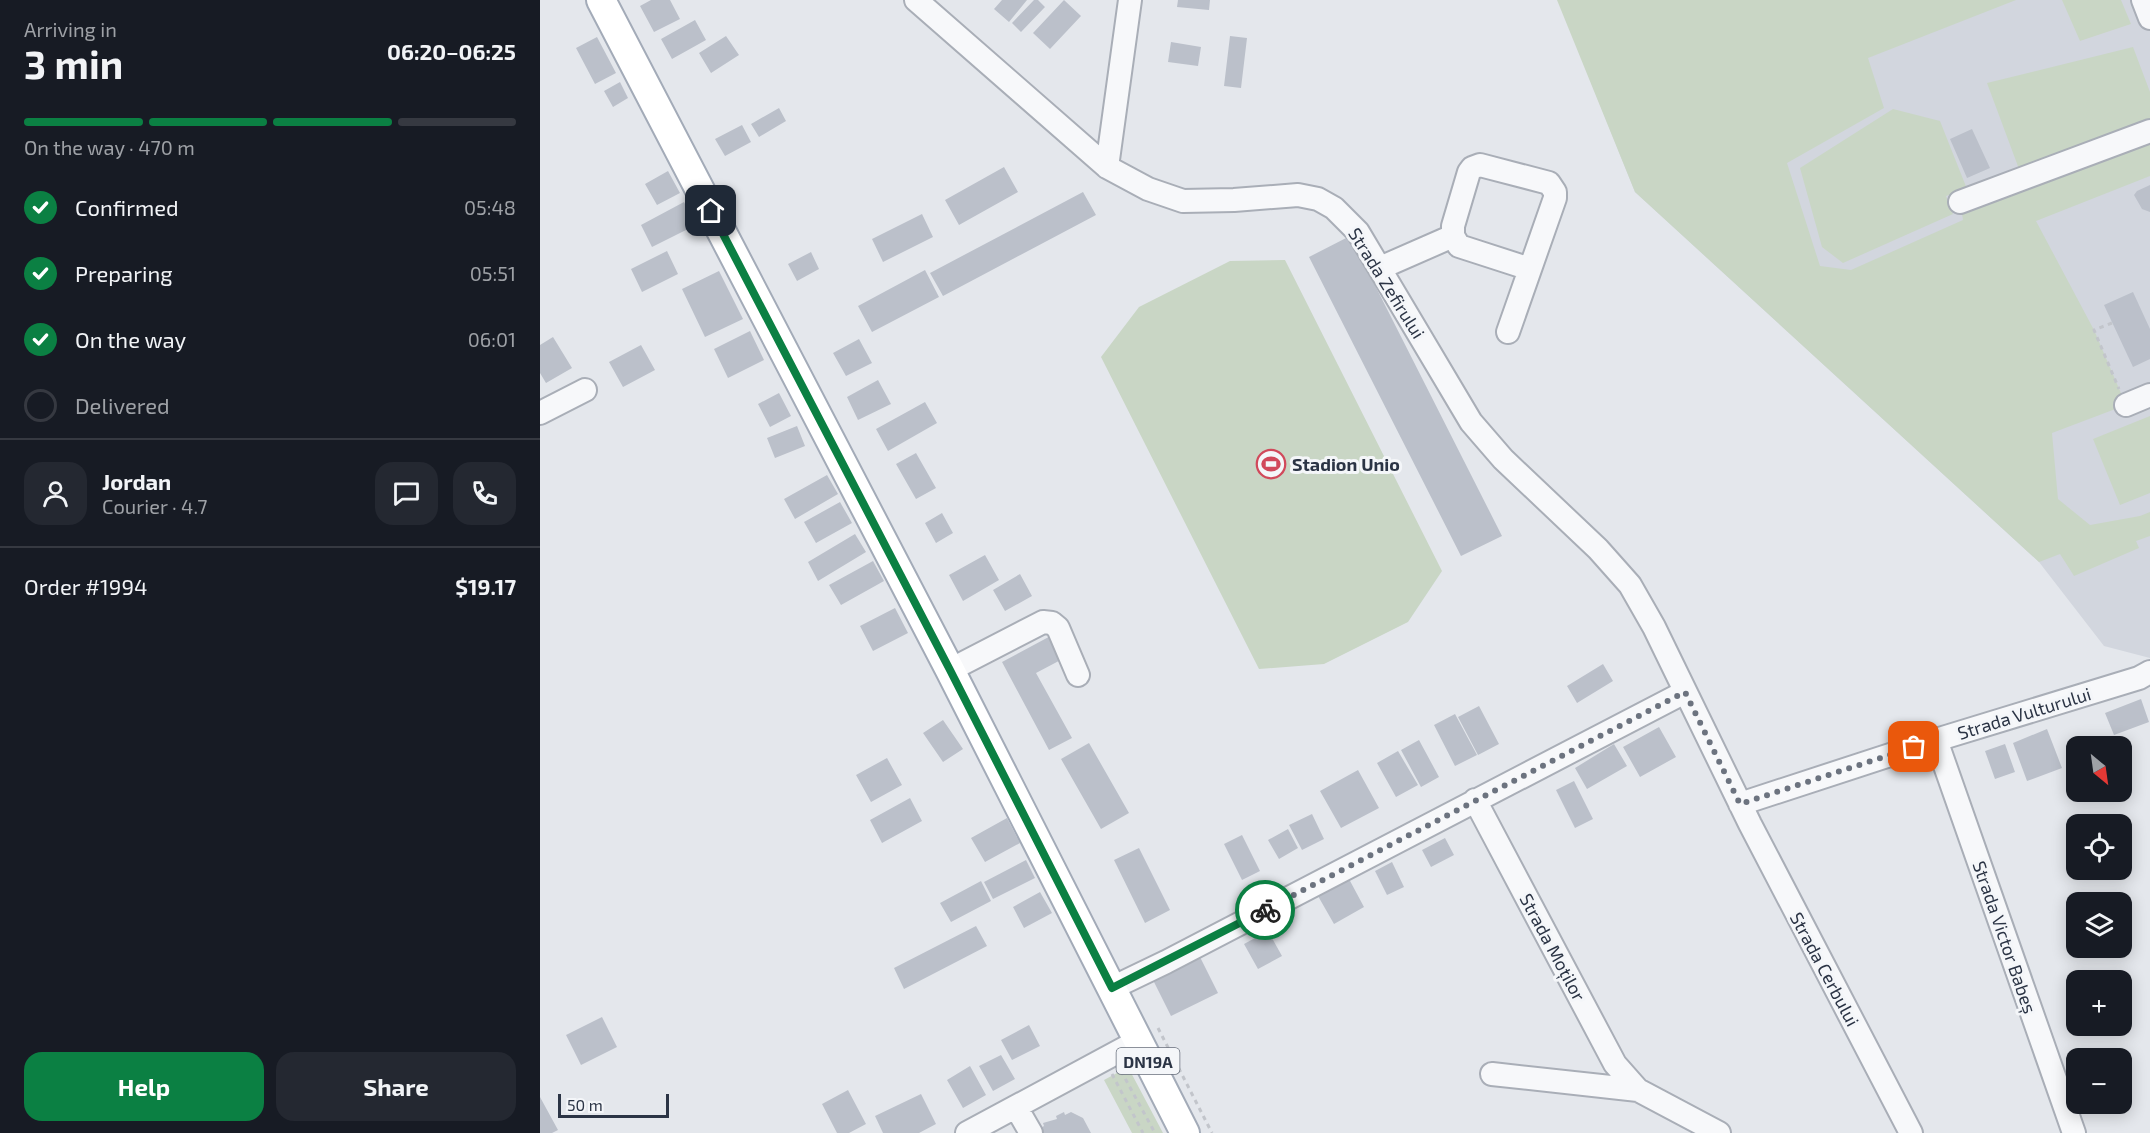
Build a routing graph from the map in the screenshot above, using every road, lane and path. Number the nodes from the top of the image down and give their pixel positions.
1 (601, 0) edge
2 (916, 0) edge
3 (1131, 0) edge
4 (2143, 0) edge
5 (2150, 18) edge
6 (2150, 131) edge
7 (1107, 167) junction
8 (1960, 202) dead end
9 (1453, 236) junction
10 (1380, 268) junction
11 (1530, 269) junction
12 (2112, 322) dead end
13 (1508, 332) dead end
14 (585, 390) dead end
15 (2150, 395) edge
16 (2126, 405) joint
17 (540, 413) edge
18 (950, 670) junction
19 (2150, 672) edge
20 (1078, 675) dead end
21 (1685, 692) junction
22 (1936, 740) junction
23 (1475, 800) junction
24 (1740, 804) junction
25 (1112, 988) junction
26 (1147, 1033) junction
27 (1108, 1057) junction
28 (1492, 1074) dead end
29 (1638, 1089) junction
30 (1016, 1107) junction
31 (967, 1133) edge
32 (1031, 1133) edge
33 (1143, 1133) edge
34 (1155, 1133) edge
35 (1185, 1133) edge
36 (1212, 1133) edge
37 (1719, 1133) edge
38 (1911, 1133) edge
39 (2074, 1133) edge

1 - 18 main road, DN19A
2 - 7 street, Strada Zefirului
3 - 7 street
4 - 5 street
6 - 8 street
7 - 10 street, Strada Zefirului
9 - 10 street
9 - 11 street
9 - 11 street
10 - 21 street, Strada Zefirului
11 - 13 street
12 - 16 path
14 - 17 street
15 - 16 street
18 - 20 street
18 - 25 main road, DN19A
19 - 22 street, Strada Vulturului
21 - 23 street
21 - 24 street
22 - 24 street, Strada Vulturului
22 - 39 street, Strada Victor Babeș
23 - 25 street
23 - 29 street, Strada Moților
24 - 38 street, Strada Cerbului
25 - 26 main road, DN19A
26 - 27 street
26 - 35 main road, DN19A
26 - 36 path
27 - 30 street
27 - 33 path
27 - 34 path
28 - 29 street, Strada Moților
29 - 37 street, Strada Moților
30 - 31 street
30 - 32 street

